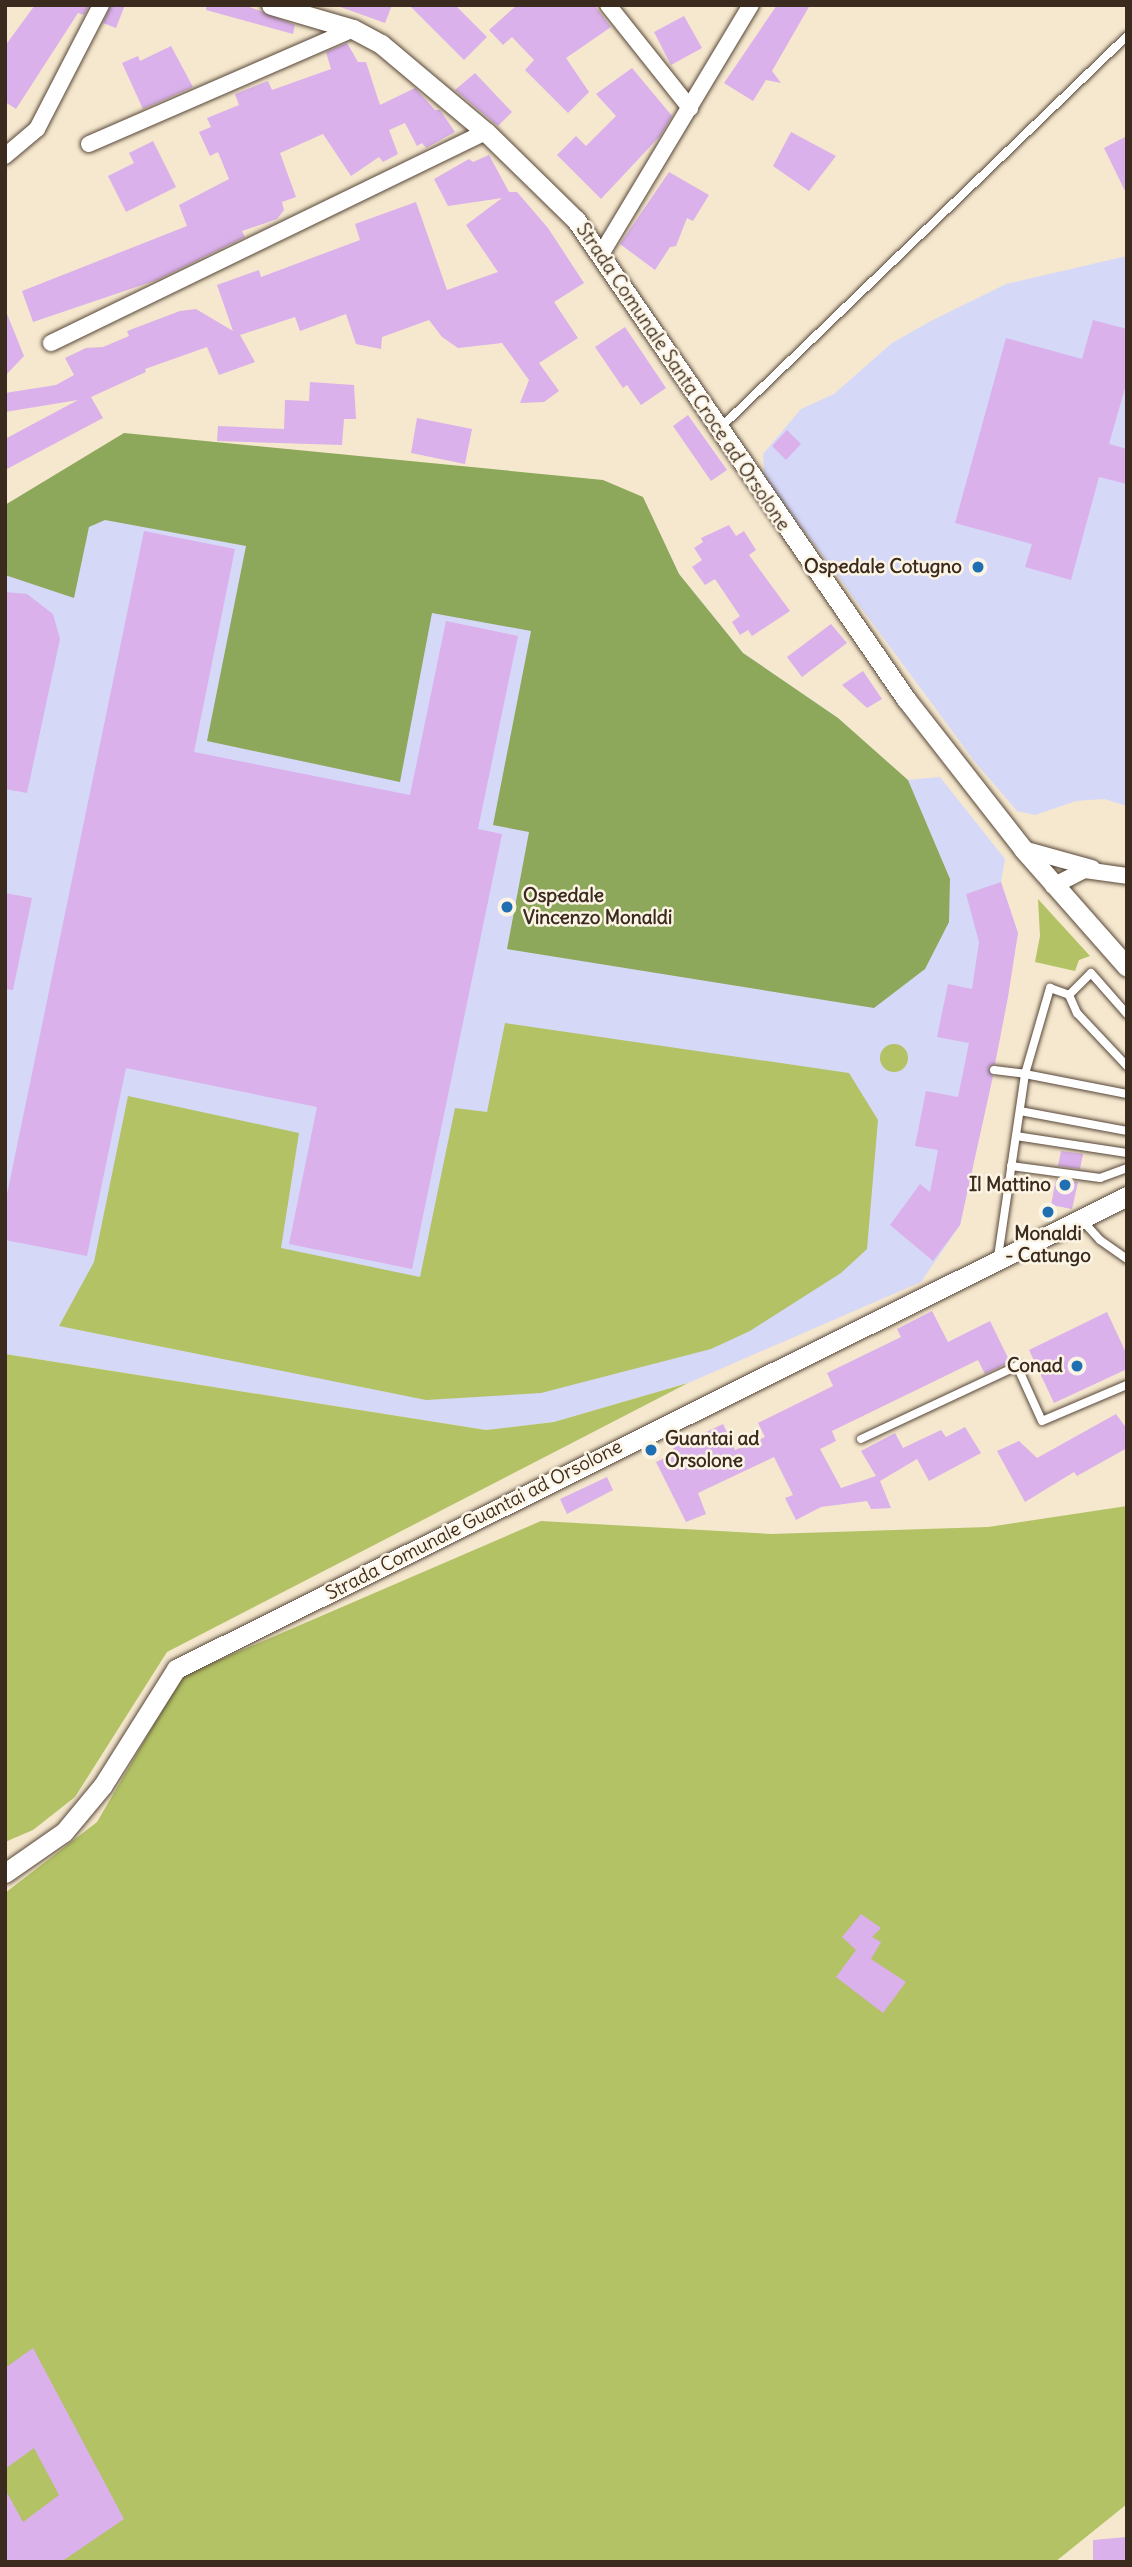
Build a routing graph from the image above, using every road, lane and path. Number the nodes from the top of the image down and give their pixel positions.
1 (101, 5) edge
2 (271, 5) edge
3 (608, 5) edge
4 (751, 5) edge
5 (353, 29) junction
6 (1127, 36) edge
7 (690, 108) junction
8 (486, 132) junction
9 (89, 144) dead end
10 (5, 156) edge
11 (600, 256) junction
12 (51, 343) dead end
13 (718, 430) junction
14 (1023, 849) junction
15 (1094, 869) junction
16 (1127, 876) edge
17 (1054, 886) junction
18 (1127, 967) edge
19 (1069, 995) junction
20 (1127, 1014) edge
21 (1127, 1066) edge
22 (994, 1070) dead end
23 (1025, 1074) junction
24 (1127, 1094) edge
25 (1020, 1111) junction
26 (1127, 1131) edge
27 (1016, 1136) junction
28 (1127, 1153) edge
29 (1012, 1166) junction
30 (1127, 1168) edge
31 (1127, 1196) edge
32 (1081, 1218) junction
33 (998, 1257) junction
34 (1127, 1259) edge
35 (1127, 1385) edge
36 (861, 1439) dead end
37 (5, 1873) edge

1 - 10 street
2 - 5 street, Strada Comunale Santa Croce ad Orsolone
3 - 7 street
4 - 7 street
5 - 8 street, Strada Comunale Santa Croce ad Orsolone
5 - 9 street
6 - 13 lane
7 - 11 street
8 - 11 street, Strada Comunale Santa Croce ad Orsolone
8 - 12 street
11 - 13 street, Strada Comunale Santa Croce ad Orsolone
13 - 14 street, Strada Comunale Santa Croce ad Orsolone
14 - 15 street
14 - 17 street, Strada Comunale Santa Croce ad Orsolone
15 - 16 street
15 - 17 street
17 - 18 street, Strada Comunale Santa Croce ad Orsolone
19 - 20 lane
19 - 21 lane
19 - 23 lane
22 - 23 lane
23 - 24 lane
23 - 25 lane
25 - 26 lane
25 - 27 lane
27 - 28 lane
27 - 29 lane
29 - 30 lane
29 - 33 lane
31 - 32 street, Strada Comunale Guantai ad Orsolone
32 - 33 street, Strada Comunale Guantai ad Orsolone
32 - 34 lane
33 - 37 street, Strada Comunale Guantai ad Orsolone
35 - 36 lane

